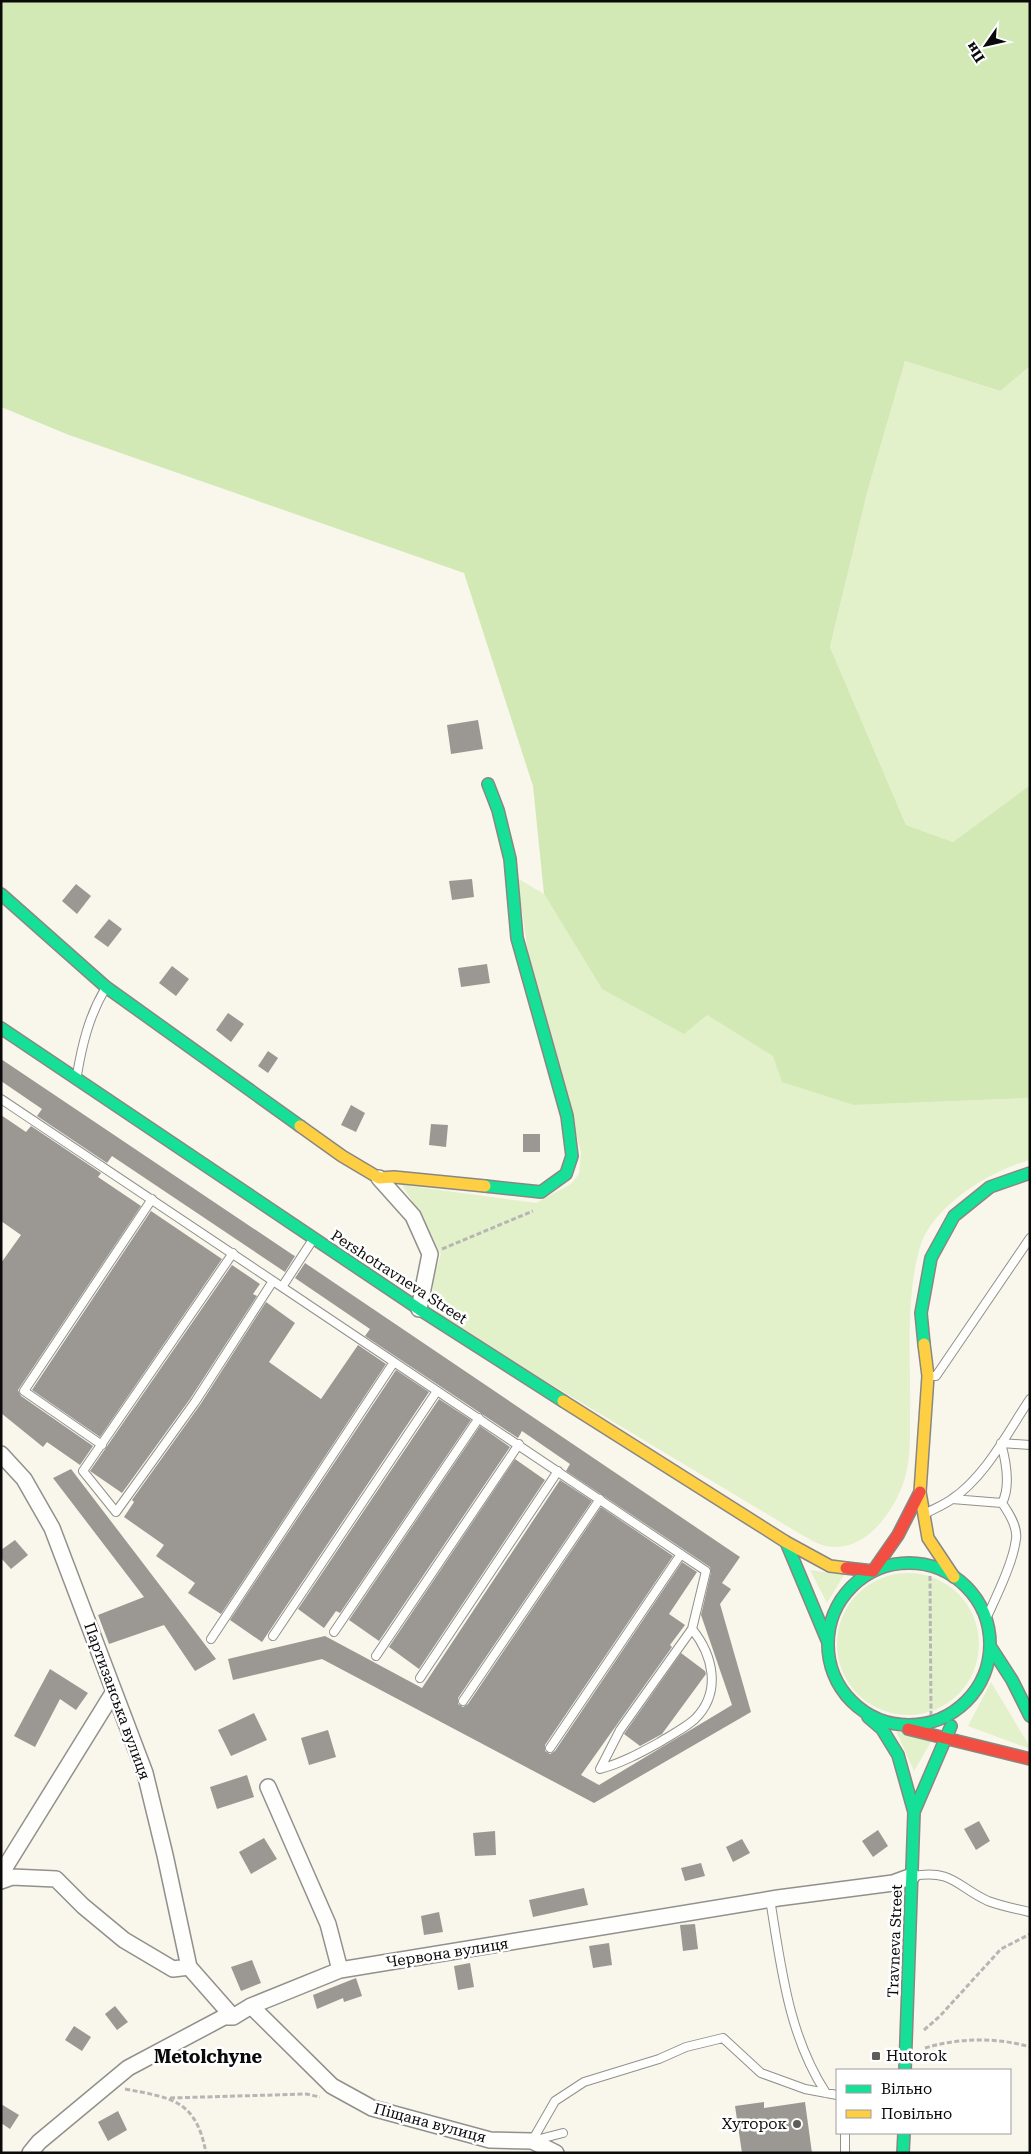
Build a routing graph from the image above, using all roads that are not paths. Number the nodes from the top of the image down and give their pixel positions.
1 (488, 784) dead end
2 (1, 894) edge
3 (106, 988) junction
4 (1, 1028) edge
5 (76, 1079) junction
6 (1, 1099) edge
7 (1030, 1173) edge
8 (379, 1178) junction
9 (152, 1199) junction
10 (1030, 1238) edge
11 (314, 1239) junction
12 (232, 1254) junction
13 (273, 1281) junction
14 (282, 1287) junction
15 (420, 1309) junction
16 (394, 1362) junction
17 (928, 1376) junction
18 (438, 1391) junction
19 (1030, 1400) edge
20 (480, 1418) junction
21 (1001, 1443) junction
22 (102, 1444) junction
23 (519, 1444) junction
24 (1030, 1445) edge
25 (1, 1454) edge
26 (558, 1471) junction
27 (920, 1492) junction
28 (600, 1499) junction
29 (952, 1499) junction
30 (1002, 1503) junction
31 (923, 1515) junction
32 (786, 1542) junction
33 (681, 1554) junction
34 (873, 1571) junction
35 (954, 1577) junction
36 (986, 1619) junction
37 (692, 1629) junction
38 (334, 1632) dead end
39 (273, 1636) dead end
40 (211, 1639) dead end
41 (827, 1640) junction
42 (990, 1646) junction
43 (376, 1656) dead end
44 (420, 1678) dead end
45 (113, 1693) junction
46 (464, 1700) dead end
47 (962, 1706) junction
48 (865, 1714) junction
49 (1030, 1716) edge
50 (895, 1725) junction
51 (944, 1739) junction
52 (550, 1748) dead end
53 (1030, 1759) edge
54 (268, 1787) dead end
55 (914, 1812) junction
56 (1, 1874) edge
57 (912, 1876) junction
58 (1, 1881) edge
59 (770, 1899) junction
60 (1030, 1912) edge
61 (189, 1966) junction
62 (340, 1970) junction
63 (251, 2006) junction
64 (233, 2017) junction
65 (905, 2069) edge
66 (826, 2093) junction
67 (836, 2095) edge
68 (563, 2133) dead end
69 (845, 2134) edge
70 (904, 2134) edge
71 (532, 2141) junction
72 (30, 2153) edge
73 (556, 2153) edge
74 (845, 2153) edge
75 (903, 2153) edge

1 - 8 street
2 - 3 street
3 - 5 lane
3 - 8 street
4 - 5 street, Pershotravneva Street
5 - 11 street, Pershotravneva Street
6 - 9 lane
7 - 17 street
8 - 15 street
9 - 12 lane
9 - 22 lane
10 - 17 lane
11 - 14 lane
11 - 15 street, Pershotravneva Street
12 - 13 lane
12 - 22 lane
13 - 14 lane
13 - 22 lane
14 - 16 lane
15 - 32 street, Pershotravneva Street
16 - 18 lane
16 - 40 lane
17 - 27 street
18 - 20 lane
18 - 39 lane
19 - 21 lane
20 - 23 lane
20 - 38 lane
21 - 24 lane
21 - 29 lane
21 - 30 lane
23 - 26 lane
23 - 43 lane
25 - 45 street, Партизанська вулиця
26 - 28 lane
26 - 44 lane
27 - 31 street
27 - 34 street
28 - 33 lane
28 - 46 lane
29 - 30 lane
29 - 31 lane
30 - 36 lane
31 - 35 street
32 - 34 street, Pershotravneva Street
32 - 41 street
33 - 37 lane
33 - 52 lane
34 - 35 street
34 - 41 street
35 - 36 street
36 - 42 street
37 - 37 lane
41 - 48 street
42 - 47 street
42 - 49 street
45 - 56 street
45 - 61 street, Партизанська вулиця
47 - 50 street
47 - 51 street
48 - 50 street
48 - 55 street
50 - 51 street
51 - 53 street
51 - 55 street
54 - 62 street
55 - 57 street, Travneva Street
57 - 59 street, Червона вулиця
57 - 60 lane
57 - 65 street, Travneva Street
58 - 61 street
59 - 62 street, Червона вулиця
59 - 66 lane
61 - 64 street
62 - 63 street, Червона вулиця
63 - 64 street, Червона вулиця
63 - 71 street, Піщана вулиця
64 - 72 street, Червона вулиця
66 - 67 lane
66 - 71 lane
68 - 71 lane
69 - 74 lane
70 - 75 street
71 - 73 street, Піщана вулиця

